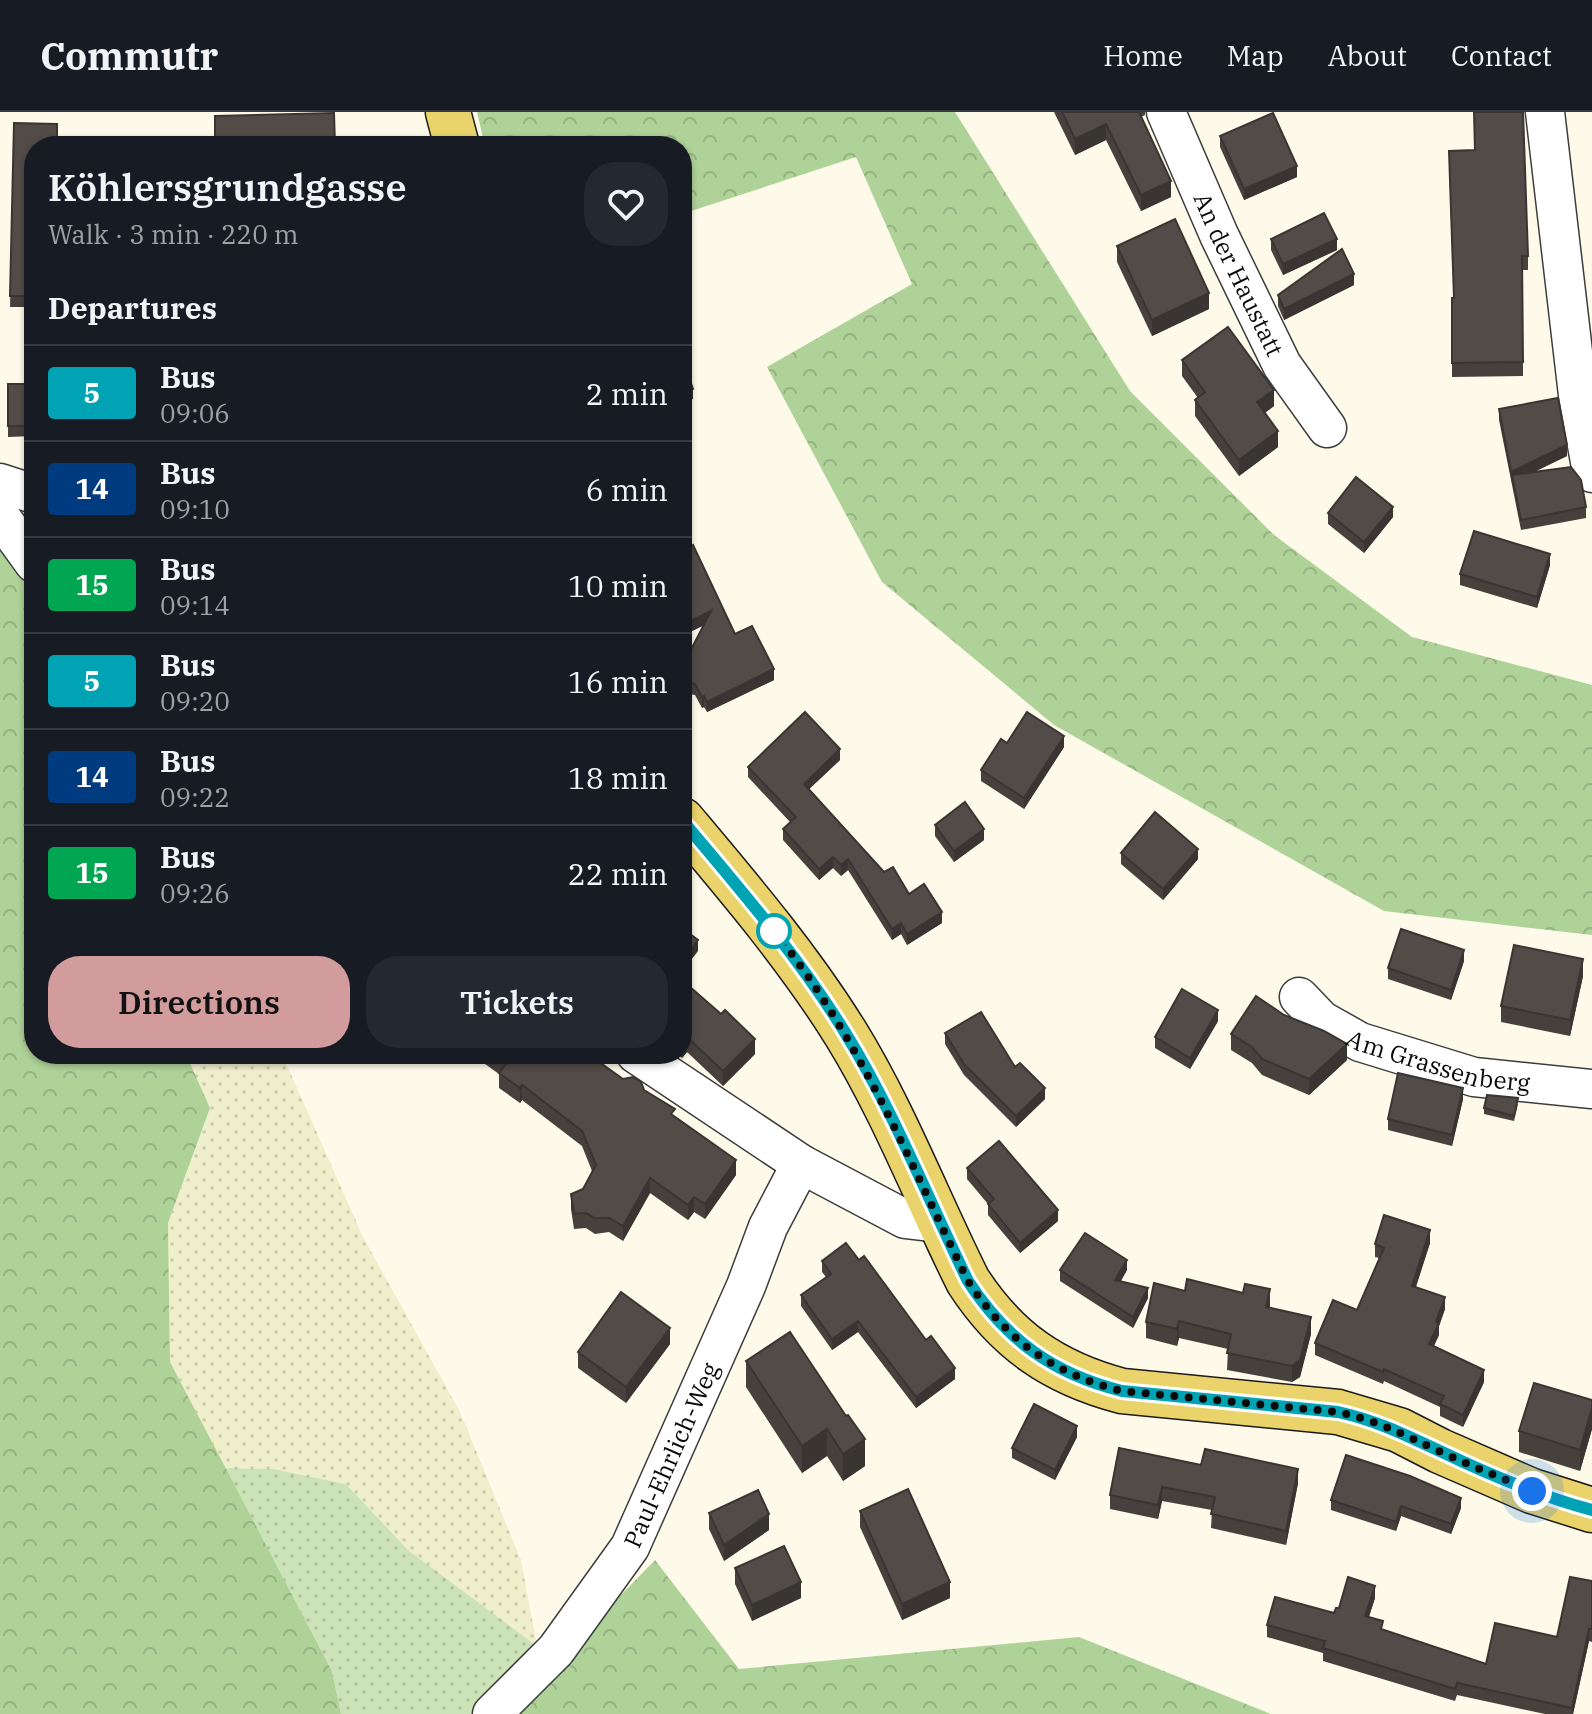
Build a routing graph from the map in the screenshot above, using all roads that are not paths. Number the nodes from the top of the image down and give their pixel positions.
1 (448, 112) edge
2 (1166, 112) edge
3 (1545, 112) edge
4 (454, 136) edge
5 (1327, 428) dead end
6 (1592, 473) edge
7 (0, 483) edge
8 (24, 491) edge
9 (0, 516) edge
10 (24, 549) edge
11 (692, 832) edge
12 (1299, 997) dead end
13 (651, 1064) edge
14 (1592, 1089) edge
15 (801, 1164) junction
16 (939, 1223) junction
17 (1592, 1510) edge
18 (492, 1714) edge

1 - 4 main road
2 - 5 street, An der Haustatt
3 - 6 street
7 - 8 street
9 - 10 street
11 - 16 main road
12 - 14 street, Am Grassenberg
13 - 15 street
15 - 16 street
15 - 18 street, Paul-Ehrlich-Weg
16 - 17 main road

